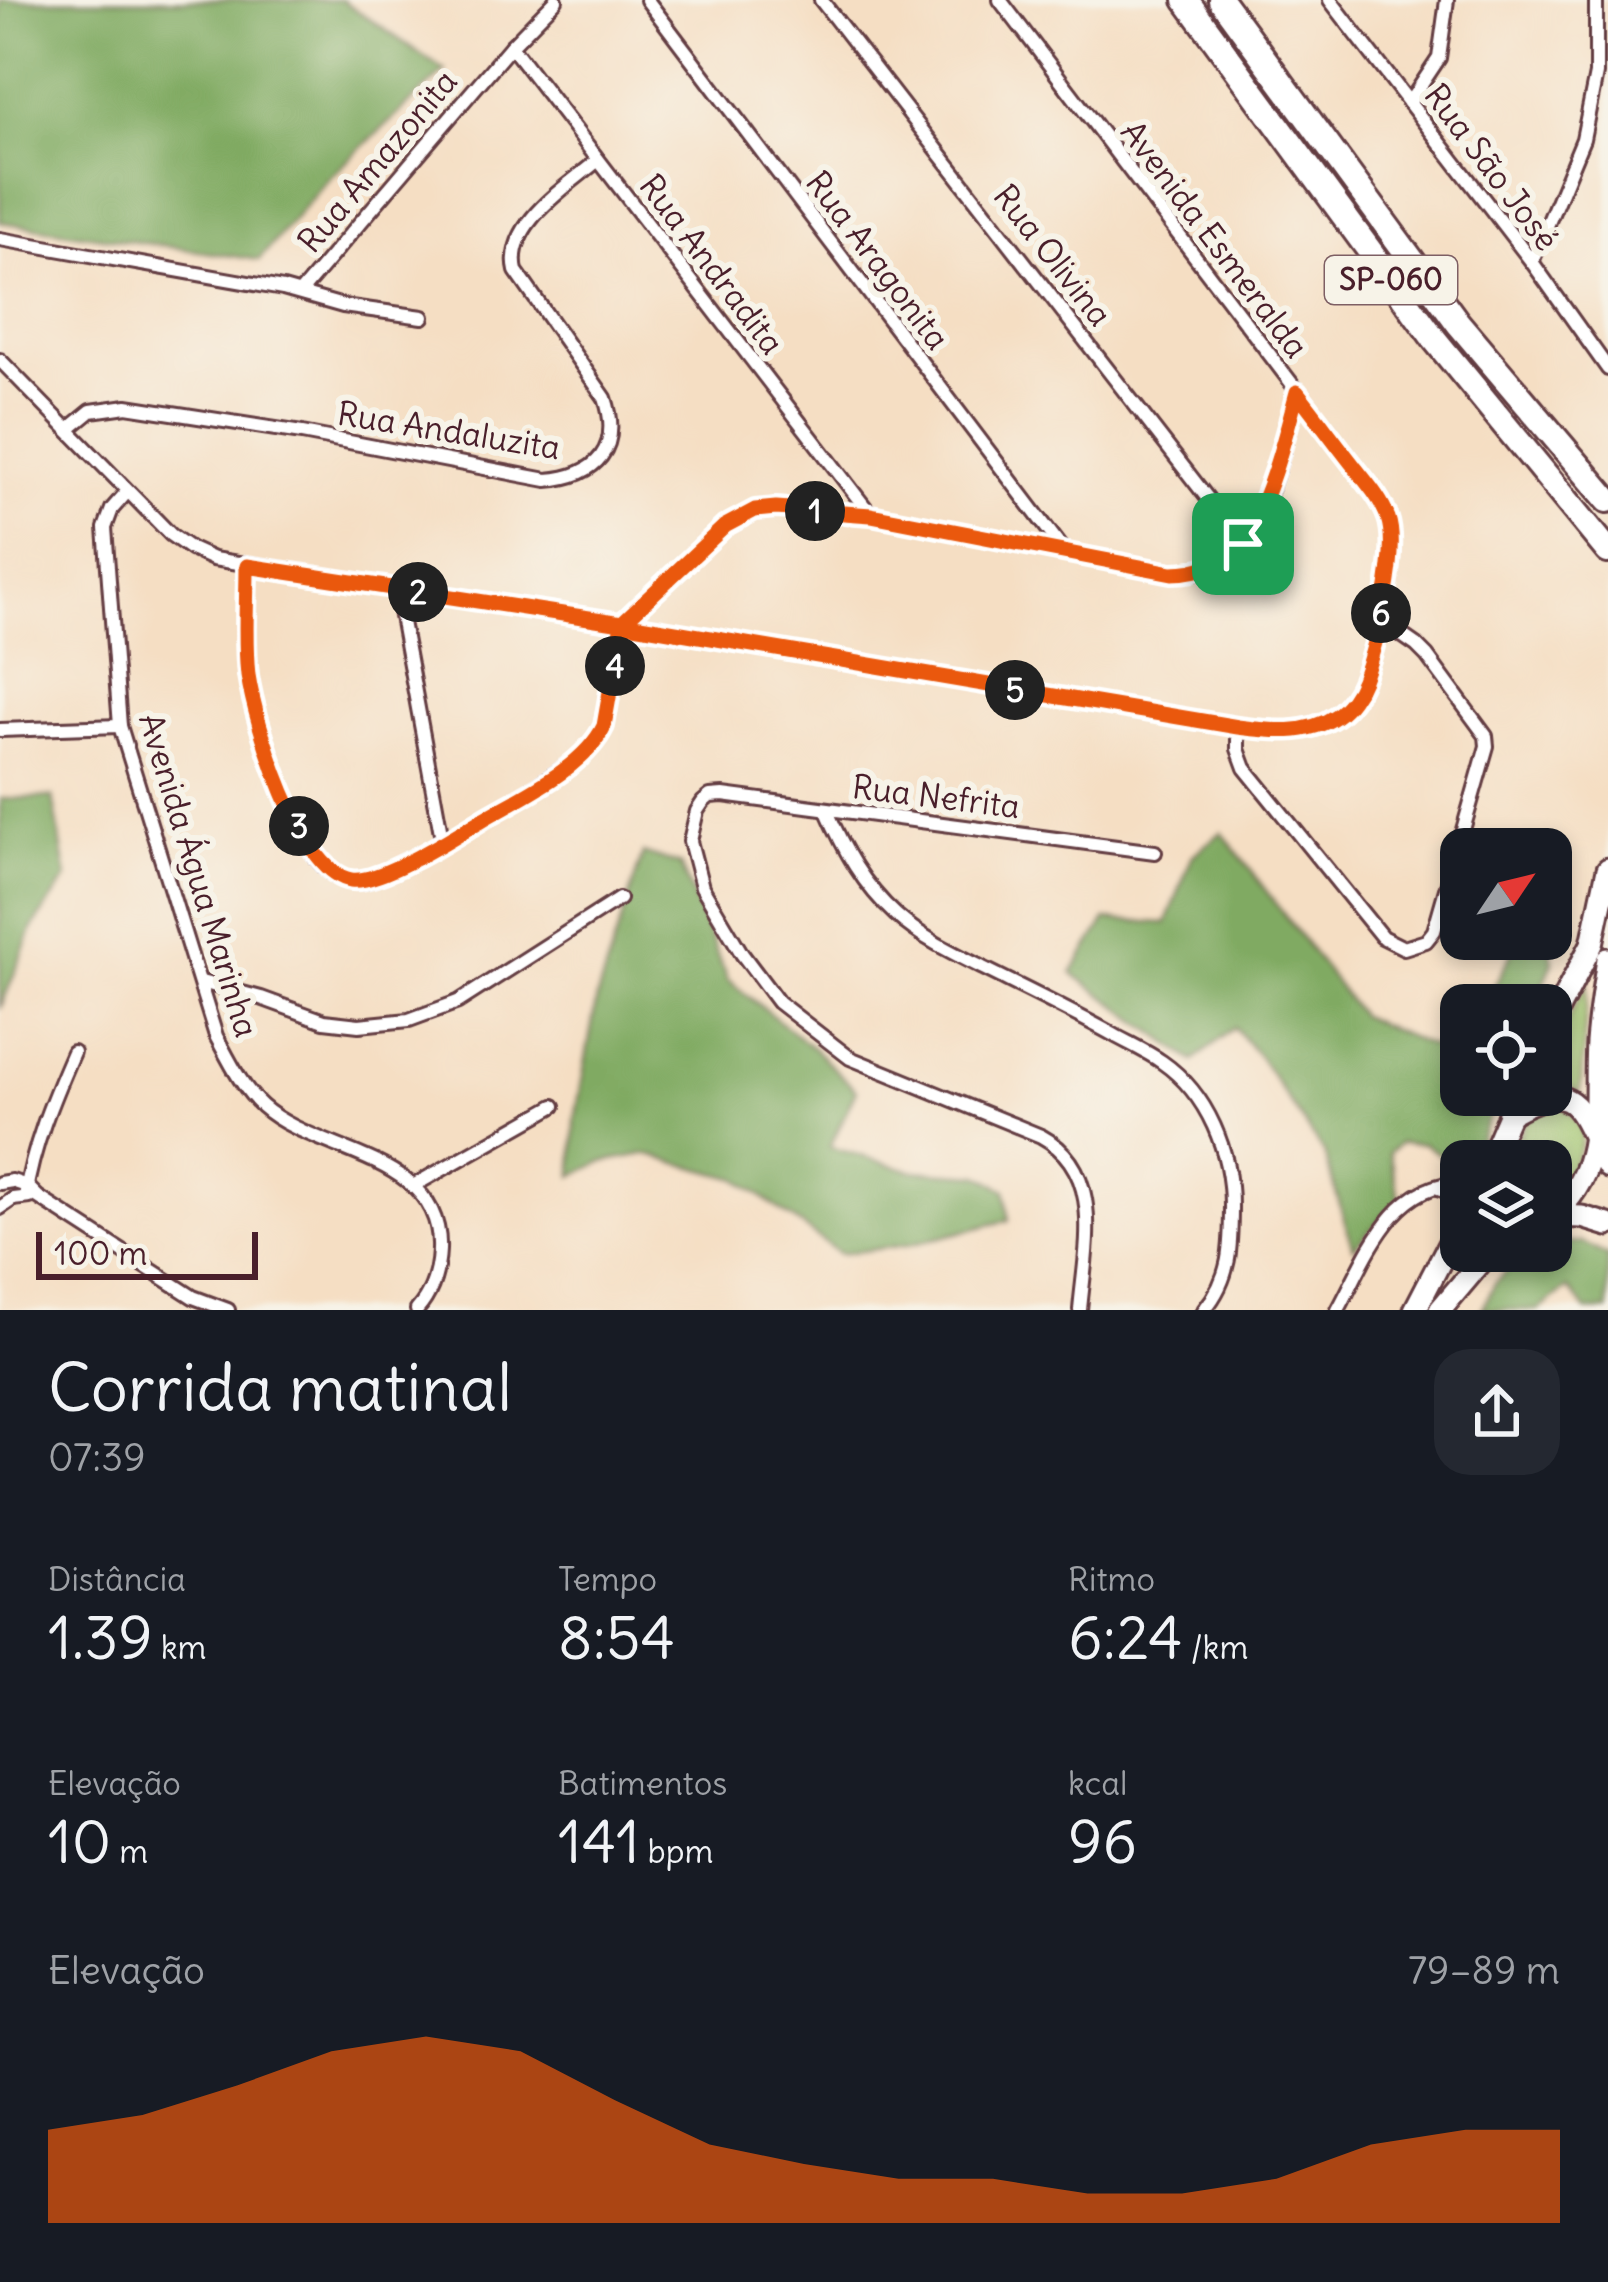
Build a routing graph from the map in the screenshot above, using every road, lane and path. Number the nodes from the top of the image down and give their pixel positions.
1 (556, 0) edge
2 (647, 0) edge
3 (821, 0) edge
4 (1000, 0) edge
5 (1186, 0) edge
6 (1221, 0) edge
7 (1330, 0) edge
8 (1448, 0) edge
9 (1596, 0) edge
10 (511, 46) junction
11 (1409, 103) junction
12 (598, 160) junction
13 (0, 239) edge
14 (1532, 262) junction
15 (300, 293) junction
16 (423, 317) dead end
17 (0, 360) edge
18 (1608, 369) edge
19 (1297, 392) junction
20 (69, 429) junction
21 (128, 492) junction
22 (1608, 500) edge
23 (871, 515) junction
24 (1243, 544) junction
25 (1608, 551) edge
26 (1066, 552) junction
27 (247, 566) junction
28 (396, 589) junction
29 (1380, 620) junction
30 (622, 623) junction
31 (120, 726) junction
32 (1238, 727) junction
33 (0, 730) edge
34 (826, 809) junction
35 (443, 844) junction
36 (1155, 852) dead end
37 (1608, 868) edge
38 (620, 899) dead end
39 (1608, 959) edge
40 (201, 982) junction
41 (1571, 984) edge
42 (1597, 1040) junction
43 (73, 1052) dead end
44 (1608, 1097) edge
45 (554, 1106) dead end
46 (1572, 1106) edge
47 (1595, 1139) junction
48 (1608, 1167) edge
49 (0, 1183) edge
50 (1440, 1185) edge
51 (413, 1186) junction
52 (1431, 1188) junction
53 (1440, 1189) edge
54 (1572, 1190) edge
55 (30, 1194) junction
56 (0, 1208) edge
57 (1572, 1217) edge
58 (1608, 1225) edge
59 (1440, 1264) edge
60 (1471, 1272) edge
61 (1461, 1283) junction
62 (228, 1310) edge
63 (417, 1310) edge
64 (1080, 1310) edge
65 (1204, 1310) edge
66 (1338, 1310) edge
67 (1418, 1310) edge
68 (1440, 1310) edge
69 (1460, 1310) edge

1 - 10 street, Rua Amazonita
2 - 26 street, Rua Aragonita
3 - 24 street, Rua Olivina
4 - 19 street, Avenida Esmeralda
5 - 25 highway, SP-060
6 - 22 highway, SP-060
7 - 11 street, Rua São José
8 - 11 street
9 - 14 street
10 - 12 street, Rua Andradita
10 - 15 street, Rua Amazonita
11 - 14 street, Rua São José
12 - 20 street, Rua Andaluzita
12 - 23 street, Rua Andradita
13 - 15 street, Rua Amazonita
14 - 18 street, Rua São José
15 - 16 street
17 - 20 street
19 - 24 street
19 - 29 street, Avenida Esmeralda
20 - 21 street
21 - 27 street
21 - 31 street, Avenida Água Marinha
23 - 26 street
23 - 30 street
24 - 26 street
27 - 28 street
27 - 35 street
28 - 30 street
28 - 35 street
29 - 32 street
29 - 32 street
30 - 32 street
30 - 35 street
31 - 33 street
31 - 40 street, Avenida Água Marinha
34 - 36 street, Rua Nefrita
34 - 64 street, Rua Nefrita
34 - 65 street
37 - 41 main road
38 - 40 street
39 - 42 main road
40 - 51 street, Avenida Água Marinha
42 - 44 main road
42 - 47 main road
43 - 55 street
45 - 51 street
46 - 47 main road
47 - 48 main road
47 - 54 main road
49 - 55 street
50 - 52 street
51 - 63 street
52 - 53 street
52 - 66 street
55 - 56 street
55 - 62 street
57 - 58 main road
59 - 67 main road
60 - 61 main road
61 - 68 main road
61 - 69 street

